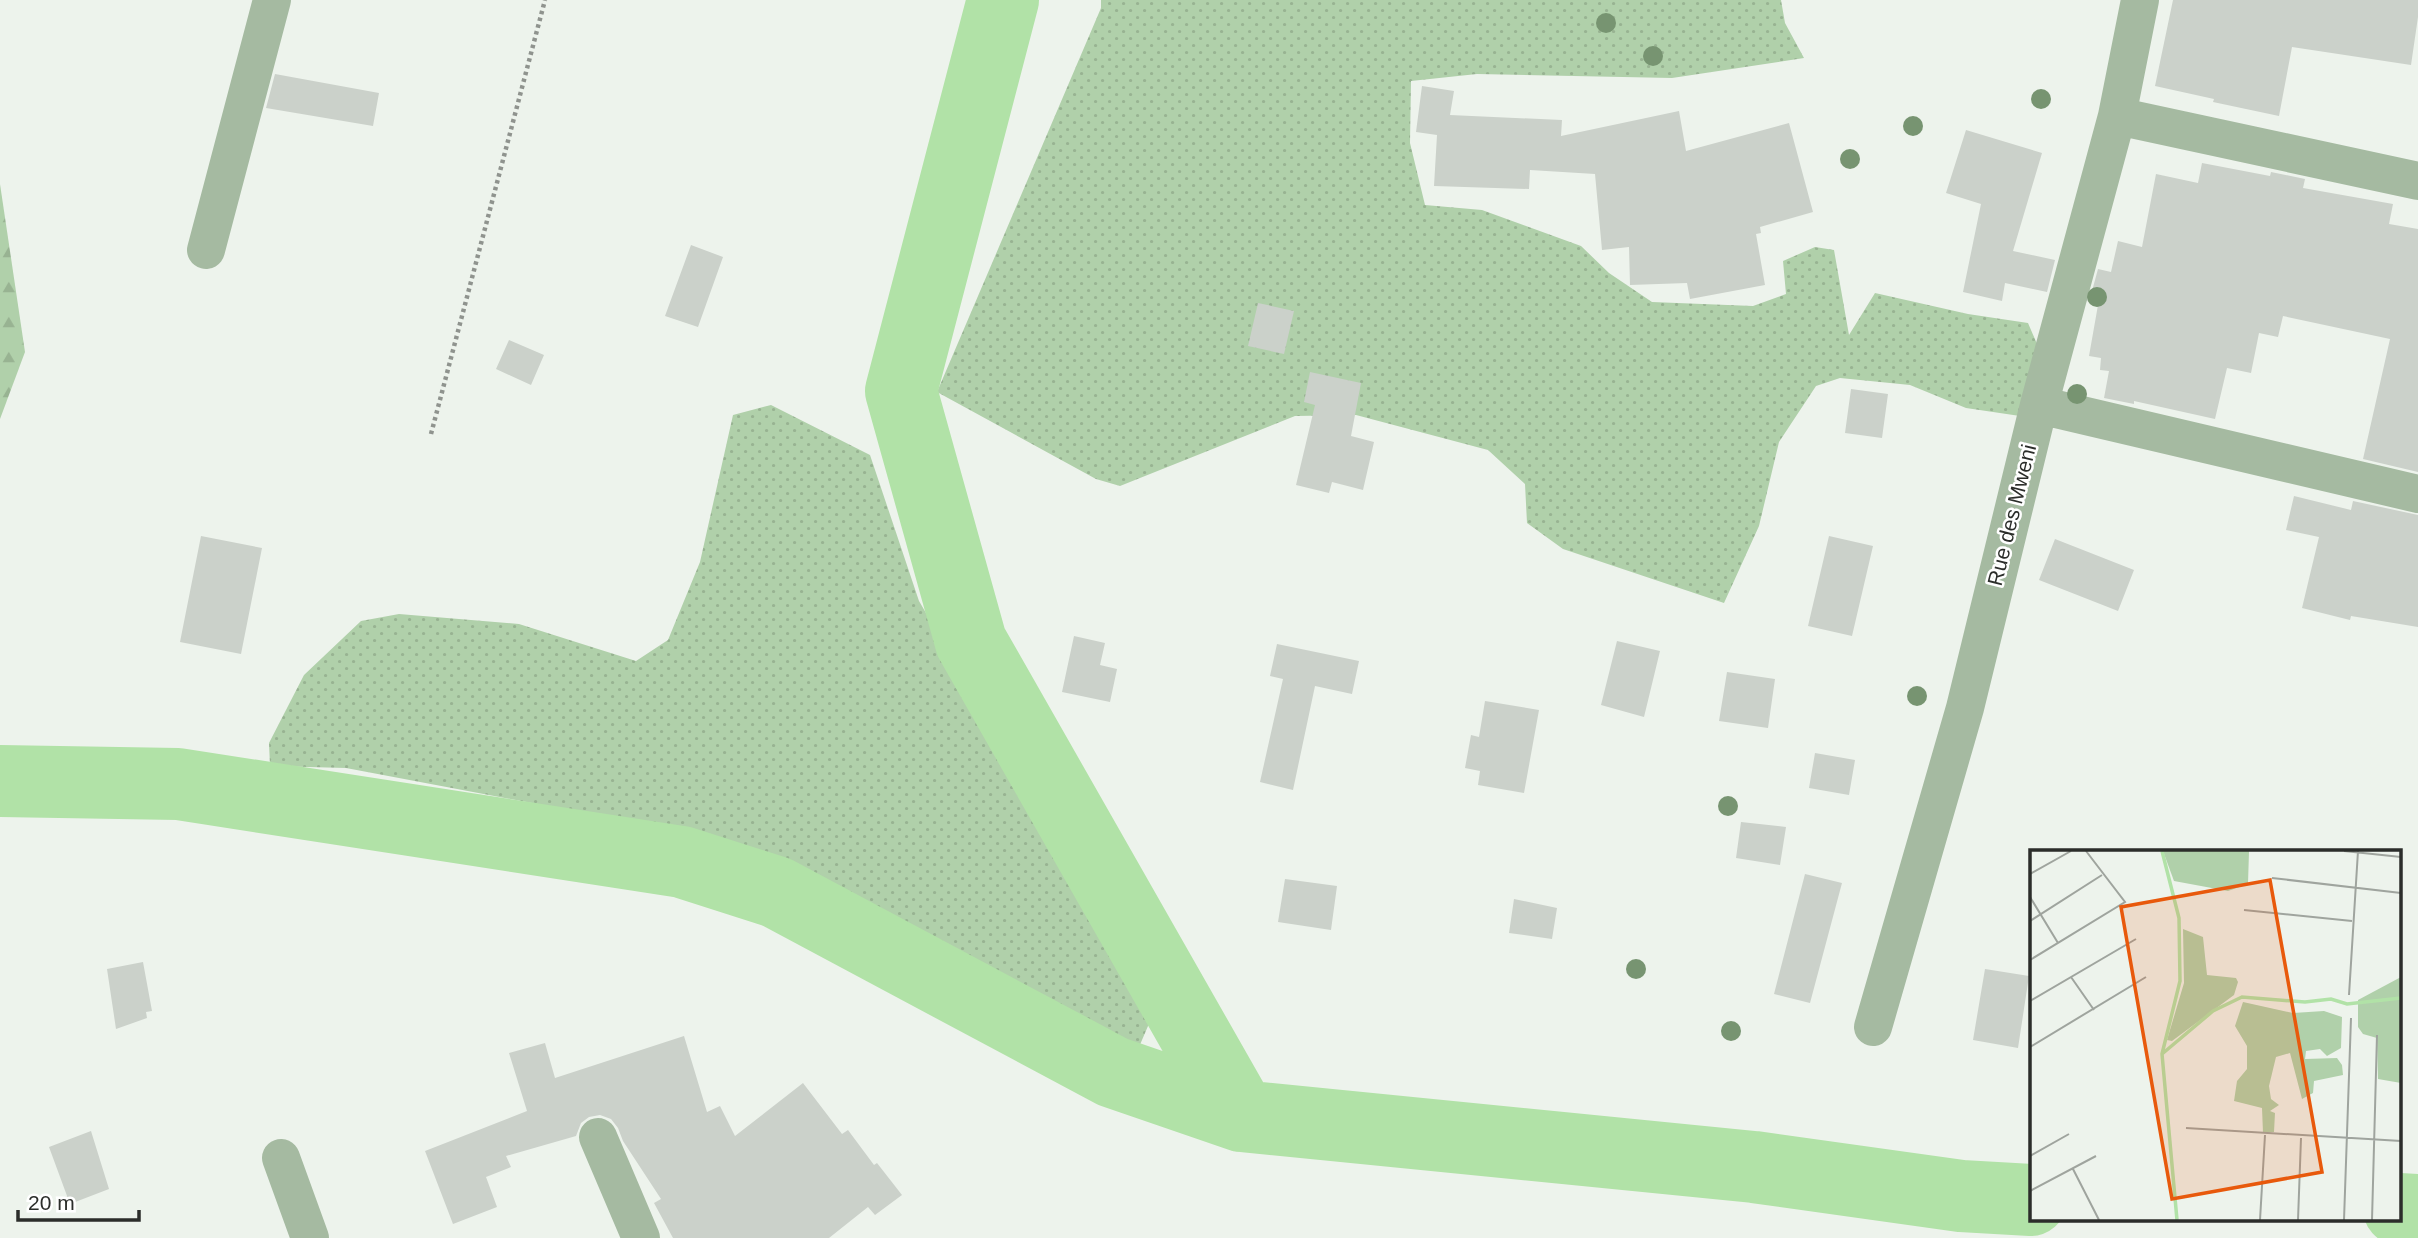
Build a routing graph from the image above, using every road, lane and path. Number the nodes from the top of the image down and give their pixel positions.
1 (272, 0) edge
2 (545, 0) edge
3 (2140, 0) edge
4 (2117, 116) junction
5 (2418, 181) edge
6 (206, 250) dead end
7 (2039, 405) junction
8 (430, 434) dead end
9 (2418, 494) edge
10 (1873, 1027) dead end
11 (598, 1137) dead end
12 (281, 1158) dead end
13 (310, 1238) edge
14 (640, 1238) edge

1 - 6 street
2 - 8 path
3 - 4 street, Rue des Mweni
4 - 5 street
4 - 7 street, Rue des Mweni
7 - 9 street
7 - 10 street, Rue des Mweni
11 - 14 street
12 - 13 street

